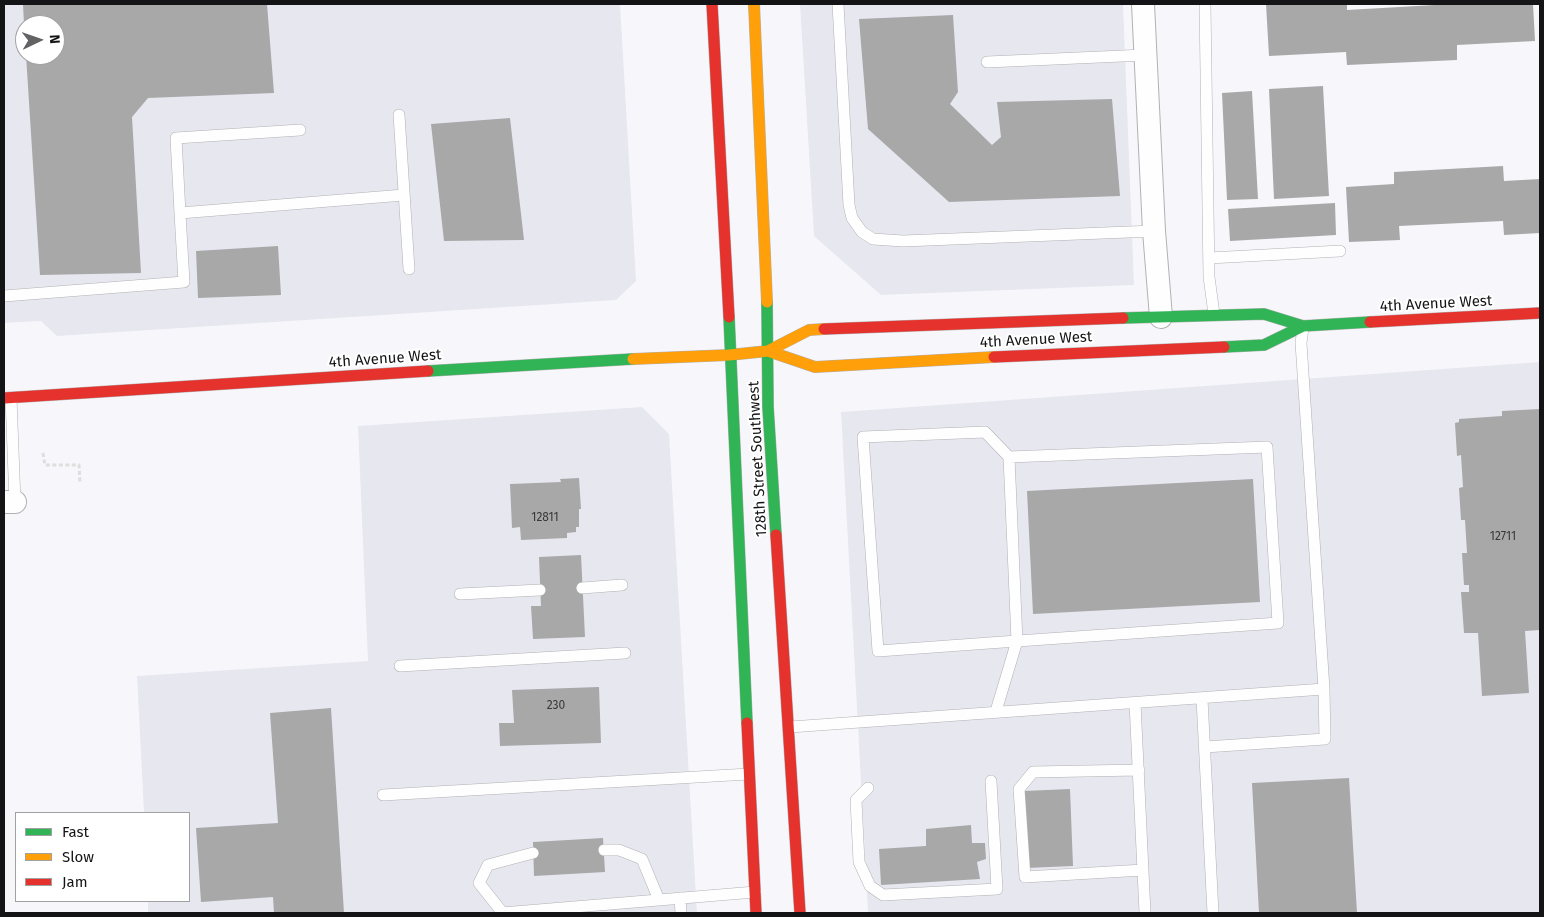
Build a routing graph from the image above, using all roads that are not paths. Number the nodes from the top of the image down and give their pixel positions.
1 (712, 4) edge
2 (754, 4) edge
3 (838, 4) edge
4 (1143, 4) edge
5 (1205, 4) edge
6 (1145, 55) junction
7 (986, 62) dead end
8 (399, 115) dead end
9 (300, 130) dead end
10 (404, 195) junction
11 (180, 213) junction
12 (1154, 231) junction
13 (1340, 251) dead end
14 (1209, 258) junction
15 (409, 269) dead end
16 (4, 296) edge
17 (1540, 313) edge
18 (1214, 314) junction
19 (1161, 317) junction
20 (1303, 326) junction
21 (768, 351) junction
22 (730, 355) junction
23 (7, 398) edge
24 (1009, 457) junction
25 (9, 502) edge
26 (622, 585) dead end
27 (582, 588) dead end
28 (540, 590) dead end
29 (460, 594) dead end
30 (1017, 641) junction
31 (625, 652) dead end
32 (400, 666) dead end
33 (1324, 689) junction
34 (1202, 699) junction
35 (1135, 704) junction
36 (996, 711) junction
37 (790, 727) junction
38 (1205, 747) junction
39 (1139, 770) junction
40 (751, 774) junction
41 (991, 781) dead end
42 (868, 788) dead end
43 (383, 795) dead end
44 (604, 850) dead end
45 (533, 852) dead end
46 (1143, 870) junction
47 (755, 892) junction
48 (680, 898) junction
49 (659, 900) junction
50 (636, 908) edge
51 (596, 909) edge
52 (502, 913) edge
53 (681, 913) edge
54 (756, 913) edge
55 (800, 913) edge
56 (1145, 913) edge
57 (1213, 913) edge

1 - 22 street, 128th Street Southwest
2 - 21 street, 128th Street Southwest
3 - 12 lane
4 - 6 street
5 - 14 lane
6 - 7 lane
6 - 12 street
8 - 10 lane
9 - 11 lane
10 - 11 lane
10 - 15 lane
11 - 16 lane
12 - 19 street
13 - 14 lane
14 - 18 lane
17 - 20 street, 4th Avenue West
18 - 19 street, 4th Avenue West
18 - 20 street, 4th Avenue West
19 - 21 street, 4th Avenue West
20 - 21 street, 4th Avenue West
20 - 33 lane
21 - 22 street, 4th Avenue West
21 - 37 street, 128th Street Southwest
22 - 23 street, 4th Avenue West
22 - 40 street, 128th Street Southwest
23 - 25 lane
24 - 30 lane
24 - 30 lane
24 - 30 lane
26 - 27 lane
28 - 29 lane
30 - 36 lane
31 - 32 lane
33 - 34 lane
33 - 38 lane
34 - 35 lane
34 - 38 lane
35 - 36 lane
35 - 39 lane
36 - 37 lane
37 - 55 street, 128th Street Southwest
38 - 57 lane
39 - 46 lane
39 - 46 lane
40 - 43 lane
40 - 47 street, 128th Street Southwest
41 - 42 lane
44 - 49 lane
45 - 52 lane
46 - 56 lane
47 - 48 lane
47 - 54 street, 128th Street Southwest
48 - 49 lane
48 - 53 lane
49 - 50 lane
50 - 51 lane
51 - 52 lane

